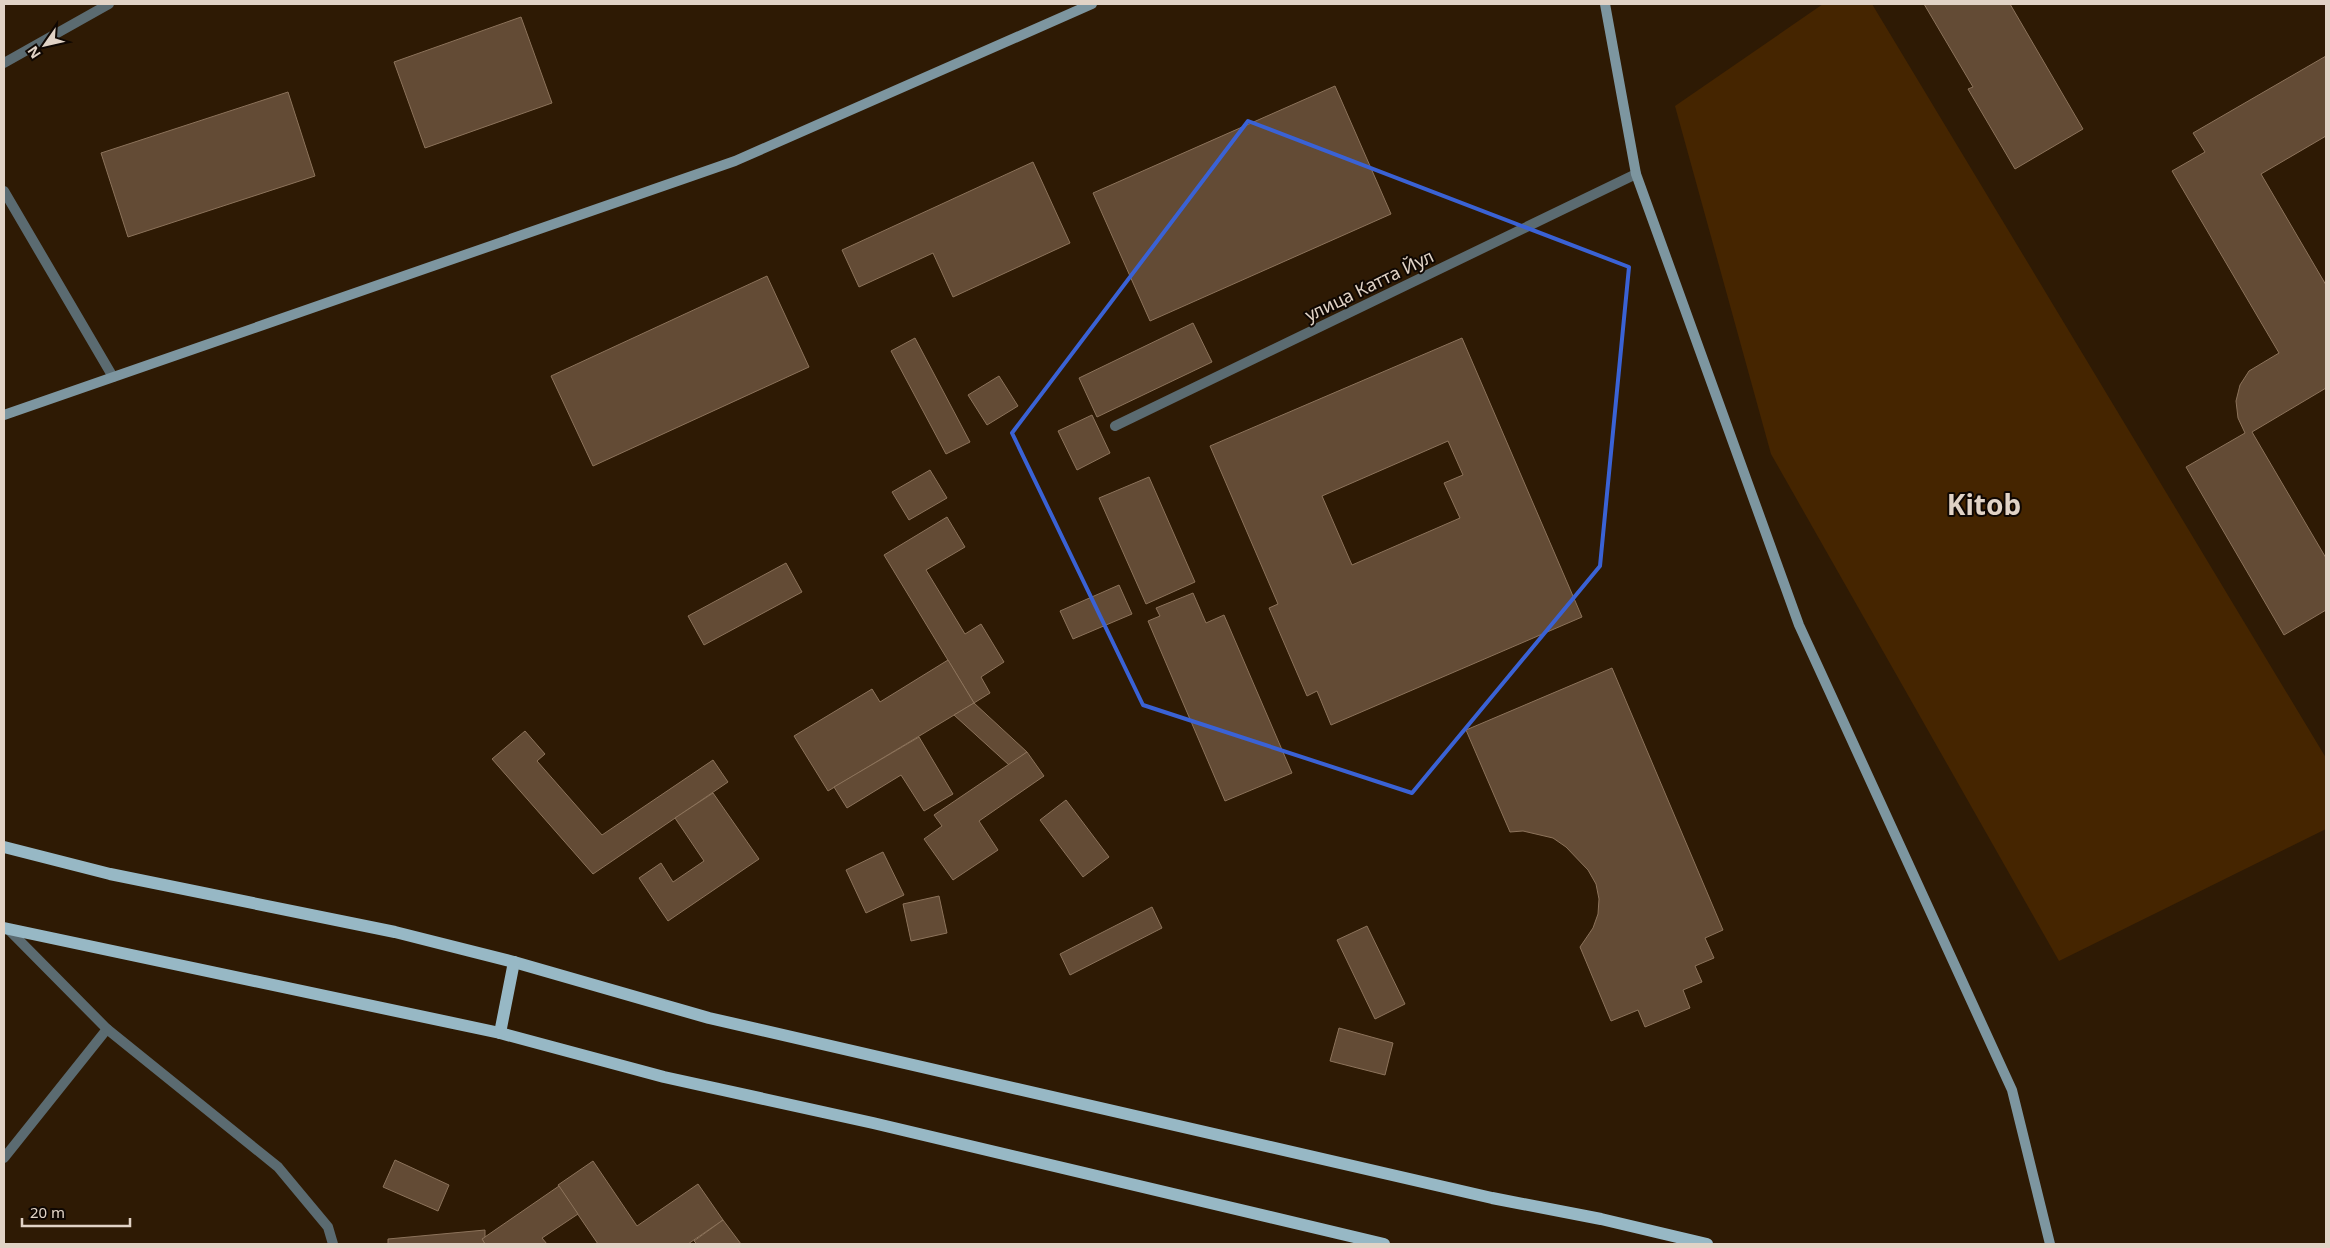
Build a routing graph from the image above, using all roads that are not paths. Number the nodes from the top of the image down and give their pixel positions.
1 (109, 4) edge
2 (1092, 4) edge
3 (1605, 4) edge
4 (4, 63) edge
5 (1636, 174) junction
6 (4, 191) edge
7 (113, 377) junction
8 (4, 415) edge
9 (1115, 426) dead end
10 (4, 847) edge
11 (6, 928) edge
12 (514, 962) junction
13 (107, 1029) junction
14 (500, 1033) junction
15 (4, 1158) edge
16 (333, 1244) edge
17 (1384, 1244) edge
18 (1707, 1244) edge
19 (2050, 1244) edge

1 - 4 street
2 - 7 main road
3 - 5 main road
5 - 9 street, улица Катта Йул
5 - 19 main road
6 - 7 street
7 - 8 main road
10 - 12 main road
11 - 13 street
11 - 14 main road
12 - 14 main road
12 - 18 main road
13 - 15 street
13 - 16 street
14 - 17 main road

